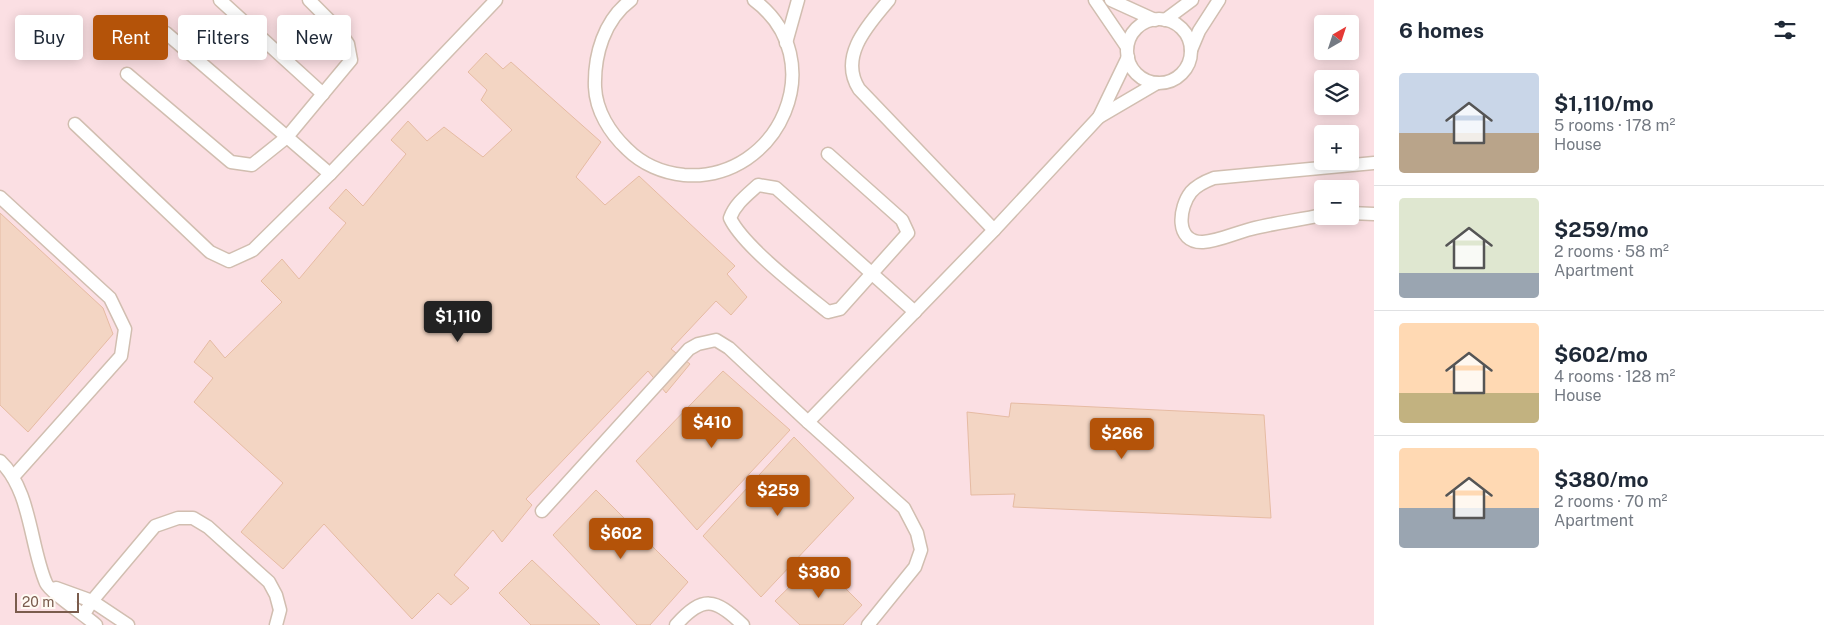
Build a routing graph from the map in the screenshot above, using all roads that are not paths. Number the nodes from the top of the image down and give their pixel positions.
1 (220, 0) edge
2 (309, 0) edge
3 (496, 0) edge
4 (631, 0) edge
5 (754, 0) edge
6 (798, 0) edge
7 (889, 0) edge
8 (1095, 0) edge
9 (1112, 0) edge
10 (1192, 0) edge
11 (1219, 0) edge
12 (1160, 20) junction
13 (168, 35) edge
14 (786, 43) junction
15 (1191, 50) junction
16 (1128, 52) junction
17 (127, 74) dead end
18 (1157, 83) junction
19 (323, 94) junction
20 (1099, 117) junction
21 (75, 124) dead end
22 (287, 137) junction
23 (828, 154) dead end
24 (1374, 163) edge
25 (330, 174) junction
26 (0, 197) edge
27 (1359, 213) edge
28 (1374, 214) edge
29 (1314, 217) edge
30 (994, 230) junction
31 (874, 274) junction
32 (915, 312) junction
33 (808, 422) junction
34 (0, 461) edge
35 (13, 477) junction
36 (542, 512) dead end
37 (46, 585) junction
38 (92, 601) junction
39 (84, 614) junction
40 (96, 625) edge
41 (128, 625) edge
42 (276, 625) edge
43 (676, 625) edge
44 (743, 625) edge
45 (868, 625) edge

1 - 19 lane
2 - 19 lane
3 - 25 lane
4 - 14 lane
5 - 14 lane
6 - 14 lane
7 - 30 lane
8 - 16 lane
9 - 12 lane
10 - 12 lane
11 - 15 lane
12 - 15 lane
12 - 16 lane
13 - 22 lane
15 - 18 lane
16 - 18 lane
16 - 20 lane
17 - 22 lane
18 - 20 lane
19 - 22 lane
20 - 30 lane
21 - 25 lane
22 - 25 lane
23 - 31 lane
24 - 29 lane
26 - 35 lane
27 - 28 lane
30 - 32 lane
31 - 31 lane
31 - 32 lane
32 - 33 lane
33 - 36 lane
33 - 45 lane
34 - 35 lane
35 - 37 lane
37 - 38 lane
37 - 39 lane
38 - 39 lane
38 - 41 lane
38 - 42 lane
39 - 40 lane
43 - 44 lane

